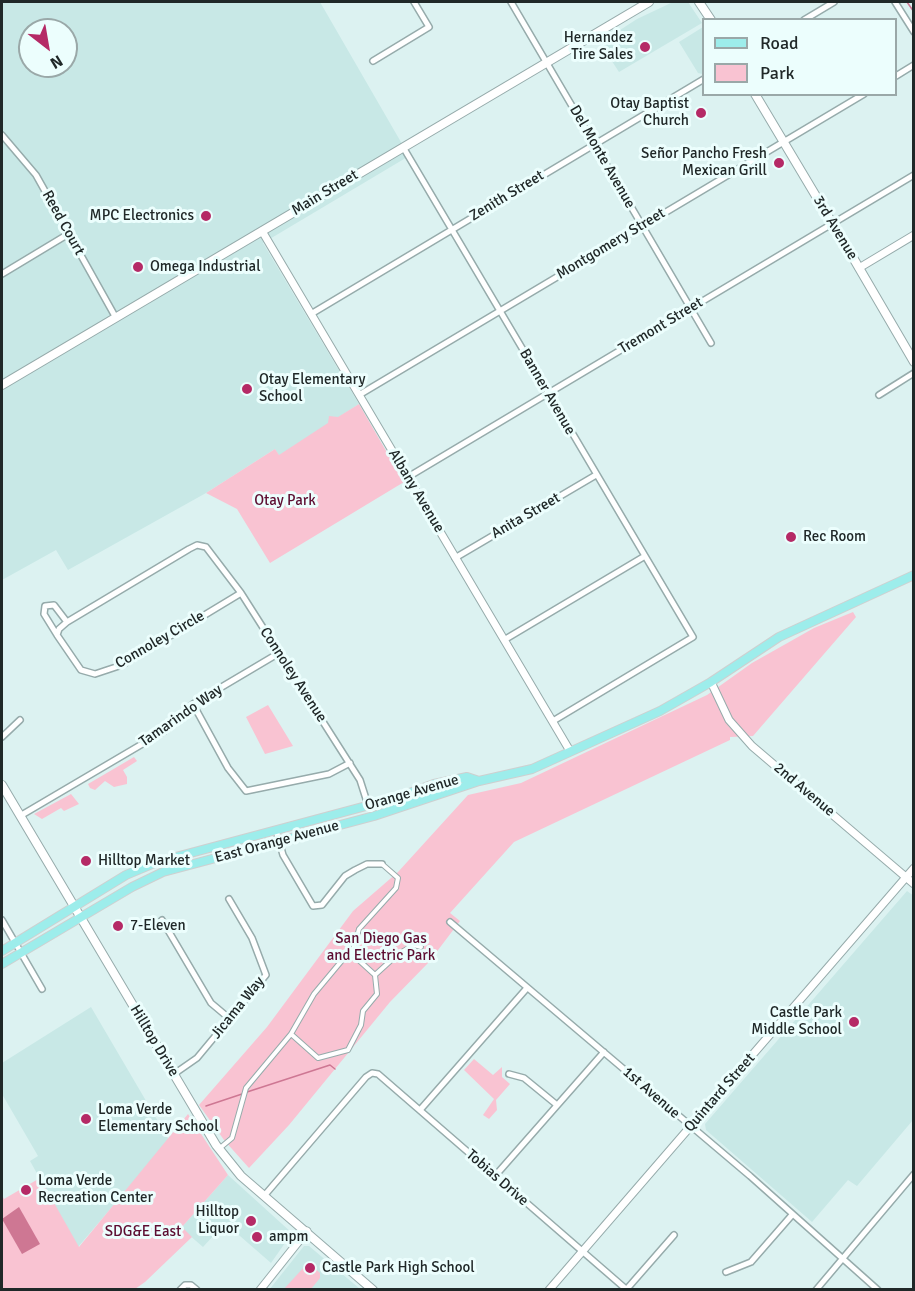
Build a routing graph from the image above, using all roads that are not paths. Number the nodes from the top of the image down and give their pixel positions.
1 (414, 2) edge
2 (511, 2) edge
3 (650, 2) edge
4 (699, 2) edge
5 (834, 2) edge
6 (895, 2) edge
7 (710, 18) edge
8 (807, 18) edge
9 (914, 32) edge
10 (373, 61) dead end
11 (547, 62) junction
12 (914, 65) edge
13 (897, 75) edge
14 (702, 80) edge
15 (757, 96) edge
16 (861, 96) edge
17 (2, 135) edge
18 (784, 142) junction
19 (594, 145) junction
20 (403, 147) junction
21 (914, 175) edge
22 (832, 223) junction
23 (642, 226) junction
24 (453, 229) junction
25 (262, 231) junction
26 (70, 233) junction
27 (914, 235) edge
28 (859, 268) junction
29 (2, 274) edge
30 (690, 308) junction
31 (501, 310) junction
32 (311, 314) junction
33 (116, 318) junction
34 (711, 343) dead end
35 (914, 362) edge
36 (914, 373) edge
37 (2, 385) edge
38 (549, 393) junction
39 (879, 394) dead end
40 (359, 395) junction
41 (596, 475) junction
42 (408, 477) junction
43 (645, 556) junction
44 (455, 558) junction
45 (914, 575) edge
46 (241, 593) junction
47 (67, 622) junction
48 (57, 635) junction
49 (504, 640) junction
50 (279, 653) junction
51 (711, 682) junction
52 (193, 704) junction
53 (20, 720) dead end
54 (553, 721) junction
55 (2, 737) edge
56 (570, 752) junction
57 (350, 763) junction
58 (479, 781) junction
59 (2, 785) edge
60 (368, 805) junction
61 (20, 816) junction
62 (371, 817) junction
63 (276, 830) junction
64 (279, 841) junction
65 (382, 864) joint
66 (914, 867) edge
67 (906, 877) junction
68 (914, 884) edge
69 (229, 899) dead end
70 (74, 906) junction
71 (80, 917) junction
72 (2, 920) edge
73 (162, 920) dead end
74 (450, 922) dead end
75 (15, 943) junction
76 (421, 947) dead end
77 (2, 951) edge
78 (21, 952) junction
79 (352, 954) junction
80 (2, 964) edge
81 (375, 975) junction
82 (527, 988) junction
83 (42, 989) dead end
84 (230, 1019) junction
85 (291, 1034) junction
86 (604, 1052) junction
87 (174, 1074) junction
88 (509, 1074) dead end
89 (557, 1105) junction
90 (420, 1110) junction
91 (691, 1127) junction
92 (219, 1148) junction
93 (914, 1174) edge
94 (495, 1176) junction
95 (264, 1196) junction
96 (792, 1215) junction
97 (307, 1231) junction
98 (674, 1235) dead end
99 (582, 1251) junction
100 (842, 1257) junction
101 (726, 1272) dead end
102 (183, 1287) edge
103 (627, 1289) edge
104 (197, 1290) edge
105 (260, 1290) edge
106 (373, 1290) edge
107 (549, 1290) edge
108 (816, 1290) edge
109 (878, 1290) edge

1 - 10 street
2 - 11 street, Del Monte Avenue
3 - 11 main road, Main Street
4 - 7 main road
5 - 8 street
6 - 9 street
11 - 19 street, Del Monte Avenue
11 - 20 main road, Main Street
12 - 13 street
14 - 19 street, Zenith Street
15 - 18 main road, 3rd Avenue
16 - 18 street, Montgomery Street
17 - 26 street, Reed Court
18 - 22 main road, 3rd Avenue
18 - 23 street, Montgomery Street
19 - 23 street, Del Monte Avenue
19 - 24 street, Zenith Street
20 - 24 street, Banner Avenue
20 - 25 main road, Main Street
21 - 22 street, Tremont Street
22 - 28 main road, 3rd Avenue
22 - 30 street, Tremont Street
23 - 30 street, Del Monte Avenue
23 - 31 street, Montgomery Street
24 - 31 street, Banner Avenue
24 - 32 street, Zenith Street
25 - 32 street, Albany Avenue
25 - 33 main road, Main Street
26 - 29 street
26 - 33 street, Reed Court
27 - 28 street
28 - 35 main road, 3rd Avenue
30 - 34 street, Del Monte Avenue
30 - 38 street, Tremont Street
31 - 38 street, Banner Avenue
31 - 40 street, Montgomery Street
32 - 40 street, Albany Avenue
33 - 37 main road, Main Street
36 - 39 street
38 - 41 street, Banner Avenue
38 - 42 street, Tremont Street
40 - 42 street, Albany Avenue
41 - 43 street, Banner Avenue
41 - 44 street, Anita Street
42 - 44 street, Albany Avenue
43 - 49 street
43 - 54 street, Banner Avenue
44 - 49 street, Albany Avenue
45 - 51 main road, Orange Avenue
46 - 47 street, Connoley Avenue
46 - 48 street, Connoley Circle
46 - 50 street, Connoley Avenue
47 - 48 street
47 - 48 street, Connoley Circle
49 - 54 street, Albany Avenue
50 - 52 street, Tamarindo Way
50 - 57 street, Connoley Avenue
51 - 56 main road, Orange Avenue
51 - 67 street, 2nd Avenue
52 - 57 street
52 - 61 street, Tamarindo Way
53 - 55 street
54 - 56 street, Albany Avenue
56 - 58 main road, Orange Avenue
57 - 60 street, Connoley Avenue
58 - 60 main road, Orange Avenue
58 - 62 main road, East Orange Avenue
59 - 61 main road, Hilltop Drive
60 - 62 main road
60 - 63 main road, Orange Avenue
61 - 70 main road, Hilltop Drive
62 - 64 main road, East Orange Avenue
63 - 64 street
63 - 70 main road, Orange Avenue
64 - 65 street
64 - 71 main road, East Orange Avenue
65 - 79 street
66 - 67 street, Quintard Street
67 - 68 street, 2nd Avenue
67 - 91 street, Quintard Street
69 - 84 street, Jicama Way
70 - 71 main road, Hilltop Drive
70 - 75 main road, Orange Avenue
71 - 78 main road
71 - 87 main road, Hilltop Drive
72 - 75 street
73 - 84 street
74 - 82 street, 1st Avenue
75 - 77 main road, Orange Avenue
75 - 78 street
76 - 81 street
78 - 80 main road
78 - 83 street
79 - 81 street
79 - 85 street
81 - 85 street
82 - 86 street, 1st Avenue
82 - 90 street
84 - 87 street, Jicama Way
85 - 92 street
86 - 89 street
86 - 91 street, 1st Avenue
87 - 92 main road, Hilltop Drive
88 - 89 street
89 - 94 street
90 - 94 street, Tobias Drive
90 - 95 street, Tobias Drive
91 - 96 street, 1st Avenue
91 - 99 street, Quintard Street
92 - 95 main road, Hilltop Drive
93 - 100 street
94 - 99 street, Tobias Drive
95 - 97 main road, Hilltop Drive
96 - 100 street, 1st Avenue
96 - 101 street
97 - 105 street
97 - 106 main road, Hilltop Drive
98 - 103 street
99 - 103 street, Tobias Drive
99 - 107 street, Quintard Street
100 - 108 street
100 - 109 street, 1st Avenue
102 - 104 street

